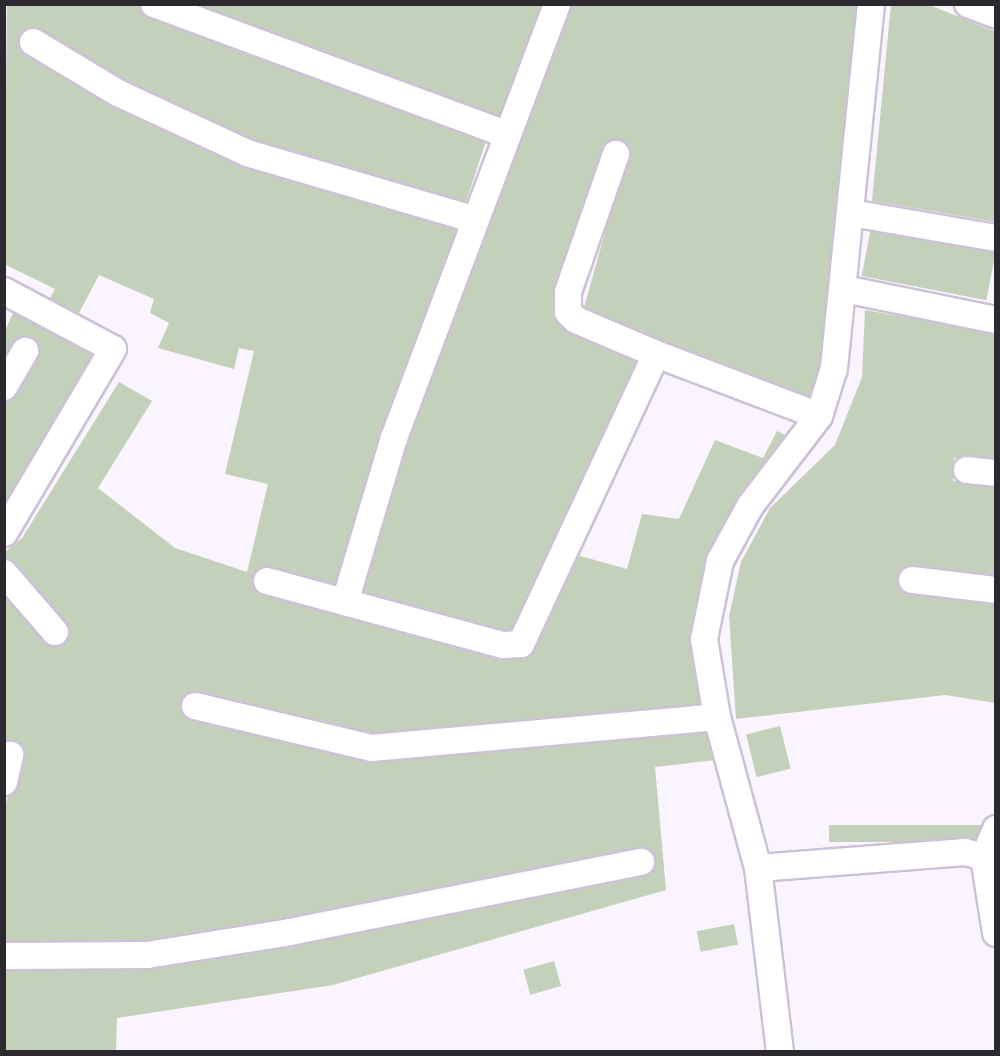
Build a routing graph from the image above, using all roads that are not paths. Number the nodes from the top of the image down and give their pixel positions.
1 (154, 4) edge
2 (871, 4) edge
3 (968, 4) edge
4 (557, 5) edge
5 (996, 15) edge
6 (33, 42) dead end
7 (508, 135) junction
8 (616, 154) dead end
9 (851, 213) junction
10 (472, 219) junction
11 (996, 238) edge
12 (844, 289) junction
13 (4, 291) edge
14 (996, 320) edge
15 (26, 351) dead end
16 (656, 354) junction
17 (4, 387) edge
18 (819, 416) junction
19 (968, 470) dead end
20 (996, 473) edge
21 (4, 533) edge
22 (4, 573) edge
23 (912, 580) dead end
24 (267, 581) dead end
25 (996, 590) edge
26 (345, 602) junction
27 (55, 632) dead end
28 (195, 706) dead end
29 (717, 717) junction
30 (10, 755) dead end
31 (4, 782) edge
32 (996, 829) edge
33 (992, 860) edge
34 (641, 862) dead end
35 (758, 868) junction
36 (996, 933) edge
37 (4, 956) edge
38 (780, 1052) edge

1 - 7 street
2 - 9 street
3 - 5 street
4 - 7 street
6 - 10 street
7 - 10 street
8 - 16 street
9 - 11 street
9 - 12 street
10 - 26 street
12 - 14 street
12 - 18 street
13 - 21 street
15 - 17 street
16 - 18 street
16 - 26 street
18 - 29 street
19 - 20 street
22 - 27 street
23 - 25 street
24 - 26 street
28 - 29 street
29 - 35 street
30 - 31 street
32 - 33 street
33 - 35 street
33 - 36 street
34 - 37 street
35 - 38 street

